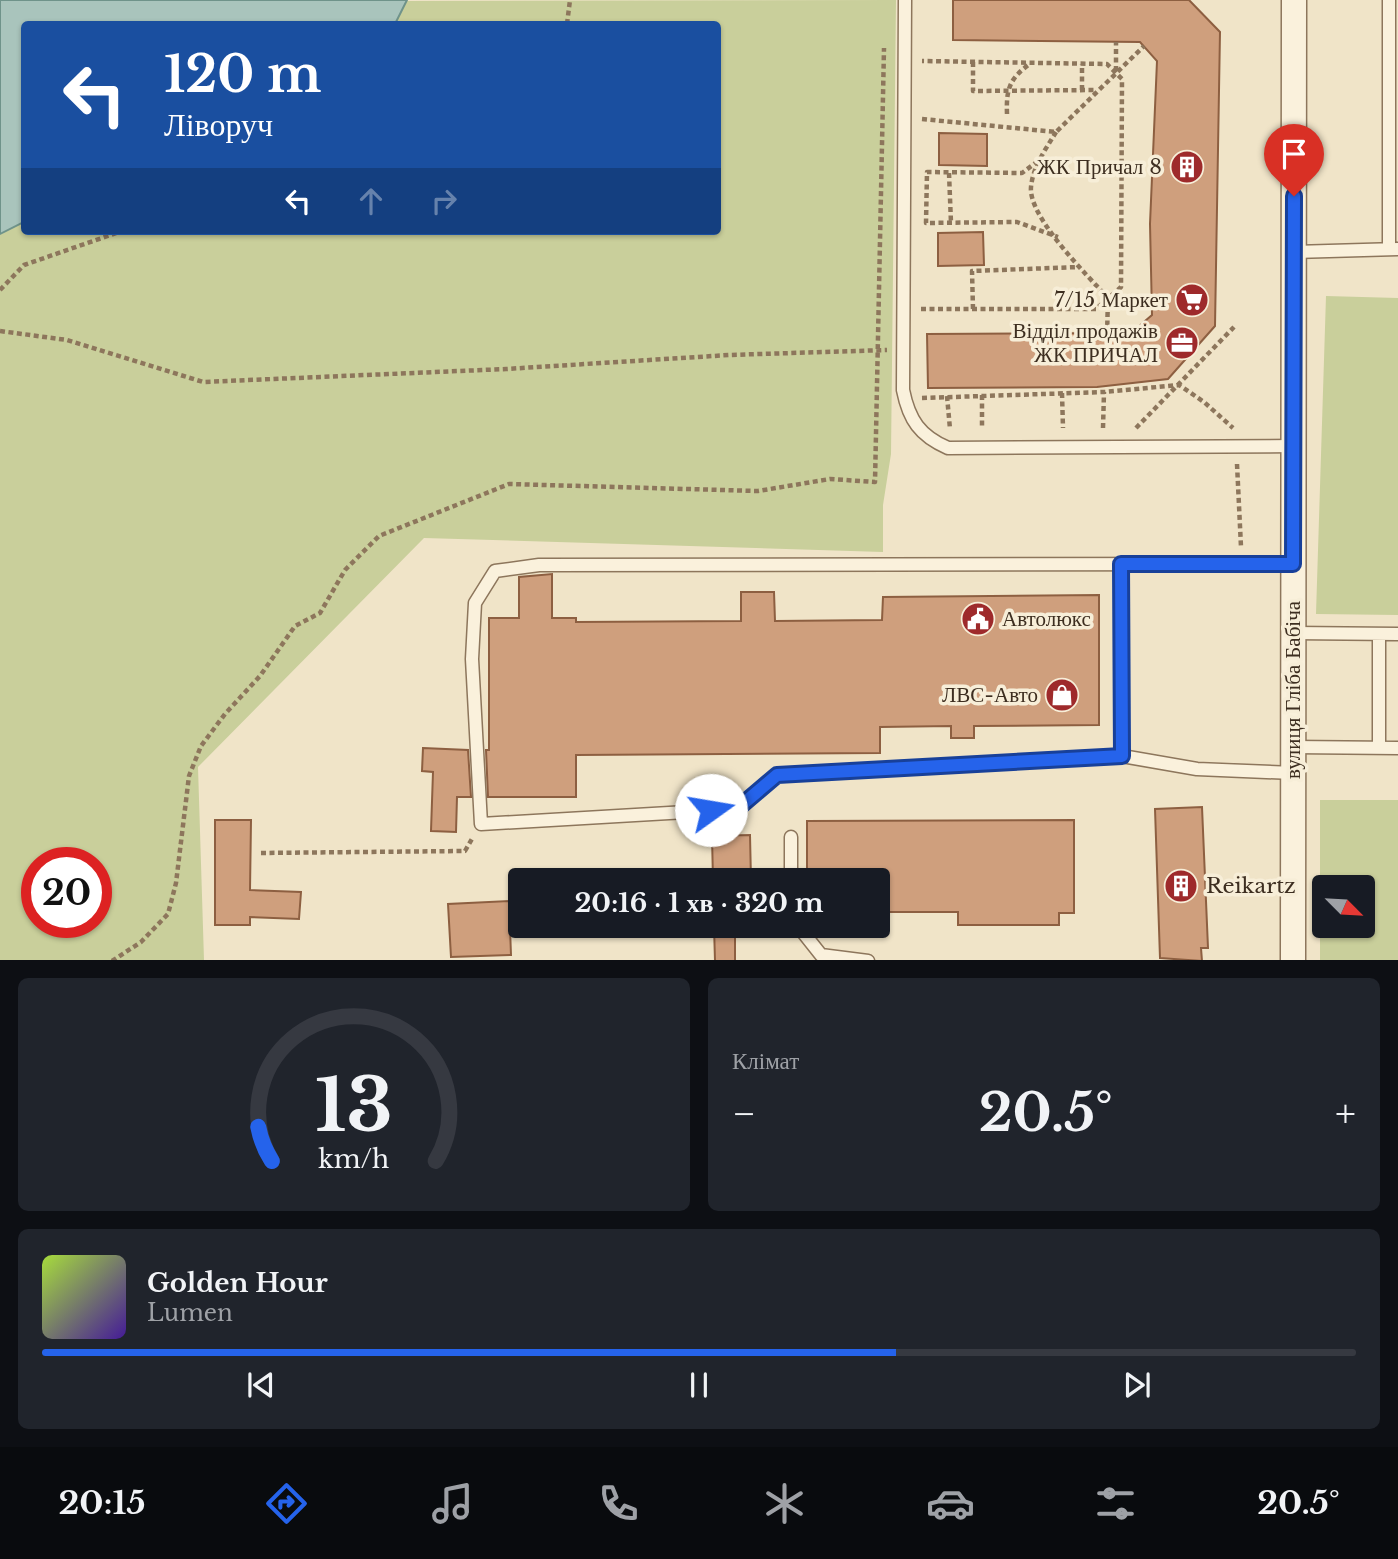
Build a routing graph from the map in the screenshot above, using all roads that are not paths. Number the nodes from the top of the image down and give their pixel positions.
1 (905, 0) edge
2 (1294, 0) edge
3 (1392, 7) edge
4 (1394, 249) edge
5 (1294, 252) junction
6 (1294, 446) junction
7 (1121, 564) junction
8 (1293, 564) junction
9 (1293, 633) junction
10 (1379, 634) junction
11 (1398, 634) edge
12 (1293, 747) junction
13 (1380, 747) junction
14 (1398, 748) edge
15 (1122, 756) junction
16 (1293, 773) junction
17 (792, 837) dead end
18 (791, 868) edge
19 (807, 938) edge
20 (859, 960) edge
21 (1293, 960) edge

1 - 6 lane
2 - 5 street, вулиця Гліба Бабіча
3 - 4 lane
4 - 5 lane
5 - 6 street, вулиця Гліба Бабіча
6 - 8 street, вулиця Гліба Бабіча
7 - 8 lane
7 - 15 lane
7 - 15 lane
8 - 9 street, вулиця Гліба Бабіча
9 - 10 lane
9 - 12 street, вулиця Гліба Бабіча
10 - 11 lane
10 - 13 lane
12 - 13 lane
12 - 16 street, вулиця Гліба Бабіча
13 - 14 lane
15 - 16 lane
16 - 21 street, вулиця Гліба Бабіча
17 - 18 lane
19 - 20 lane

